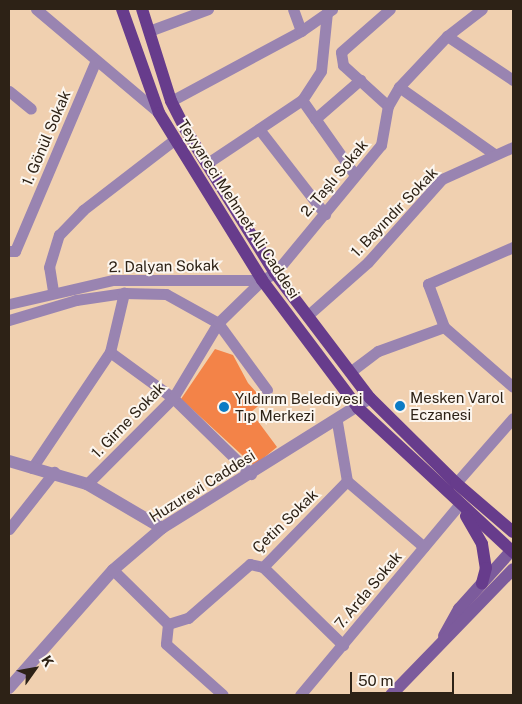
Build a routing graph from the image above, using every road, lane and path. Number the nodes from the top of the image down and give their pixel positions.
1 (36, 9) edge
2 (122, 9) edge
3 (142, 9) edge
4 (293, 9) edge
5 (482, 9) edge
6 (201, 10) edge
7 (330, 10) edge
8 (382, 11) edge
9 (149, 31) junction
10 (301, 31) junction
11 (447, 36) junction
12 (96, 60) junction
13 (360, 80) junction
14 (513, 80) edge
15 (400, 87) junction
16 (9, 91) edge
17 (302, 100) junction
18 (171, 101) junction
19 (388, 106) junction
20 (31, 109) dead end
21 (159, 113) junction
22 (315, 119) junction
23 (259, 129) junction
24 (174, 140) junction
25 (513, 147) edge
26 (493, 153) junction
27 (206, 164) junction
28 (355, 175) junction
29 (325, 214) junction
30 (513, 247) edge
31 (9, 251) edge
32 (274, 273) junction
33 (262, 280) junction
34 (53, 292) junction
35 (124, 293) junction
36 (9, 304) edge
37 (308, 316) junction
38 (9, 320) edge
39 (218, 323) junction
40 (444, 327) junction
41 (110, 352) junction
42 (350, 372) junction
43 (513, 386) edge
44 (267, 390) dead end
45 (172, 398) junction
46 (370, 398) junction
47 (358, 408) junction
48 (513, 418) edge
49 (337, 422) junction
50 (9, 461) edge
51 (32, 468) junction
52 (54, 472) junction
53 (251, 474) junction
54 (347, 481) junction
55 (456, 483) junction
56 (87, 484) junction
57 (459, 505) junction
58 (162, 528) junction
59 (9, 529) edge
60 (513, 532) edge
61 (424, 547) junction
62 (513, 550) edge
63 (263, 566) junction
64 (513, 569) edge
65 (113, 570) junction
66 (482, 583) junction
67 (168, 624) junction
68 (442, 640) junction
69 (342, 645) junction
70 (9, 688) edge
71 (223, 695) edge
72 (300, 695) edge
73 (391, 695) edge

1 - 12 street
2 - 21 main road, Teyyareci Mehmet Ali Caddesi
3 - 9 main road, Teyyareci Mehmet Ali Caddesi
4 - 10 street
5 - 11 street, 2. Taşlı Sokak
6 - 9 street
7 - 10 street
7 - 17 street
8 - 13 street
9 - 18 main road, Teyyareci Mehmet Ali Caddesi
10 - 18 street
11 - 14 street
11 - 15 street, 2. Taşlı Sokak
12 - 21 street
12 - 31 street, 1. Gönül Sokak
13 - 19 street
13 - 22 street
15 - 19 street, 2. Taşlı Sokak
15 - 26 street
16 - 20 street
17 - 22 street
17 - 23 street
18 - 27 main road, Teyyareci Mehmet Ali Caddesi
19 - 28 street, 2. Taşlı Sokak
21 - 24 main road, Teyyareci Mehmet Ali Caddesi
22 - 28 street
23 - 27 street
23 - 29 street
24 - 33 main road, Teyyareci Mehmet Ali Caddesi
24 - 34 street
25 - 26 street, 1. Bayındır Sokak
26 - 37 street, 1. Bayındır Sokak
27 - 32 main road, Teyyareci Mehmet Ali Caddesi
28 - 29 street, 2. Taşlı Sokak
29 - 32 street, 2. Taşlı Sokak
30 - 40 street
32 - 33 street
32 - 37 main road, Teyyareci Mehmet Ali Caddesi
33 - 34 street, 2. Dalyan Sokak
33 - 39 street
33 - 47 main road, Teyyareci Mehmet Ali Caddesi
34 - 36 street, 2. Dalyan Sokak
35 - 38 street, 2. Dalyan Sokak
35 - 39 street, 2. Dalyan Sokak
35 - 41 street
37 - 42 main road, Teyyareci Mehmet Ali Caddesi
39 - 44 street
39 - 45 street, 1. Girne Sokak
40 - 42 street
40 - 43 street
41 - 45 street
41 - 51 street
42 - 46 main road, Teyyareci Mehmet Ali Caddesi
45 - 53 street
45 - 56 street, 1. Girne Sokak
46 - 47 street, Huzurevi Caddesi
46 - 55 main road, Teyyareci Mehmet Ali Caddesi
47 - 49 street, Huzurevi Caddesi
47 - 57 main road, Teyyareci Mehmet Ali Caddesi
48 - 55 street
49 - 53 street, Huzurevi Caddesi
49 - 54 street
50 - 51 street
51 - 52 street
52 - 56 street
52 - 59 street
53 - 58 street, Huzurevi Caddesi
54 - 61 street
54 - 63 street, Çetin Sokak
55 - 60 main road, Teyyareci Mehmet Ali Caddesi
56 - 58 street
57 - 61 street, 7. Arda Sokak
57 - 62 main road, Teyyareci Mehmet Ali Caddesi
57 - 66 main road
58 - 65 street, Huzurevi Caddesi
61 - 69 street, 7. Arda Sokak
62 - 66 main road
63 - 67 street, Çetin Sokak
63 - 69 street
64 - 68 main road
65 - 67 street
65 - 70 street, Huzurevi Caddesi
66 - 68 main road
67 - 71 street
68 - 73 main road
69 - 72 street, 7. Arda Sokak

